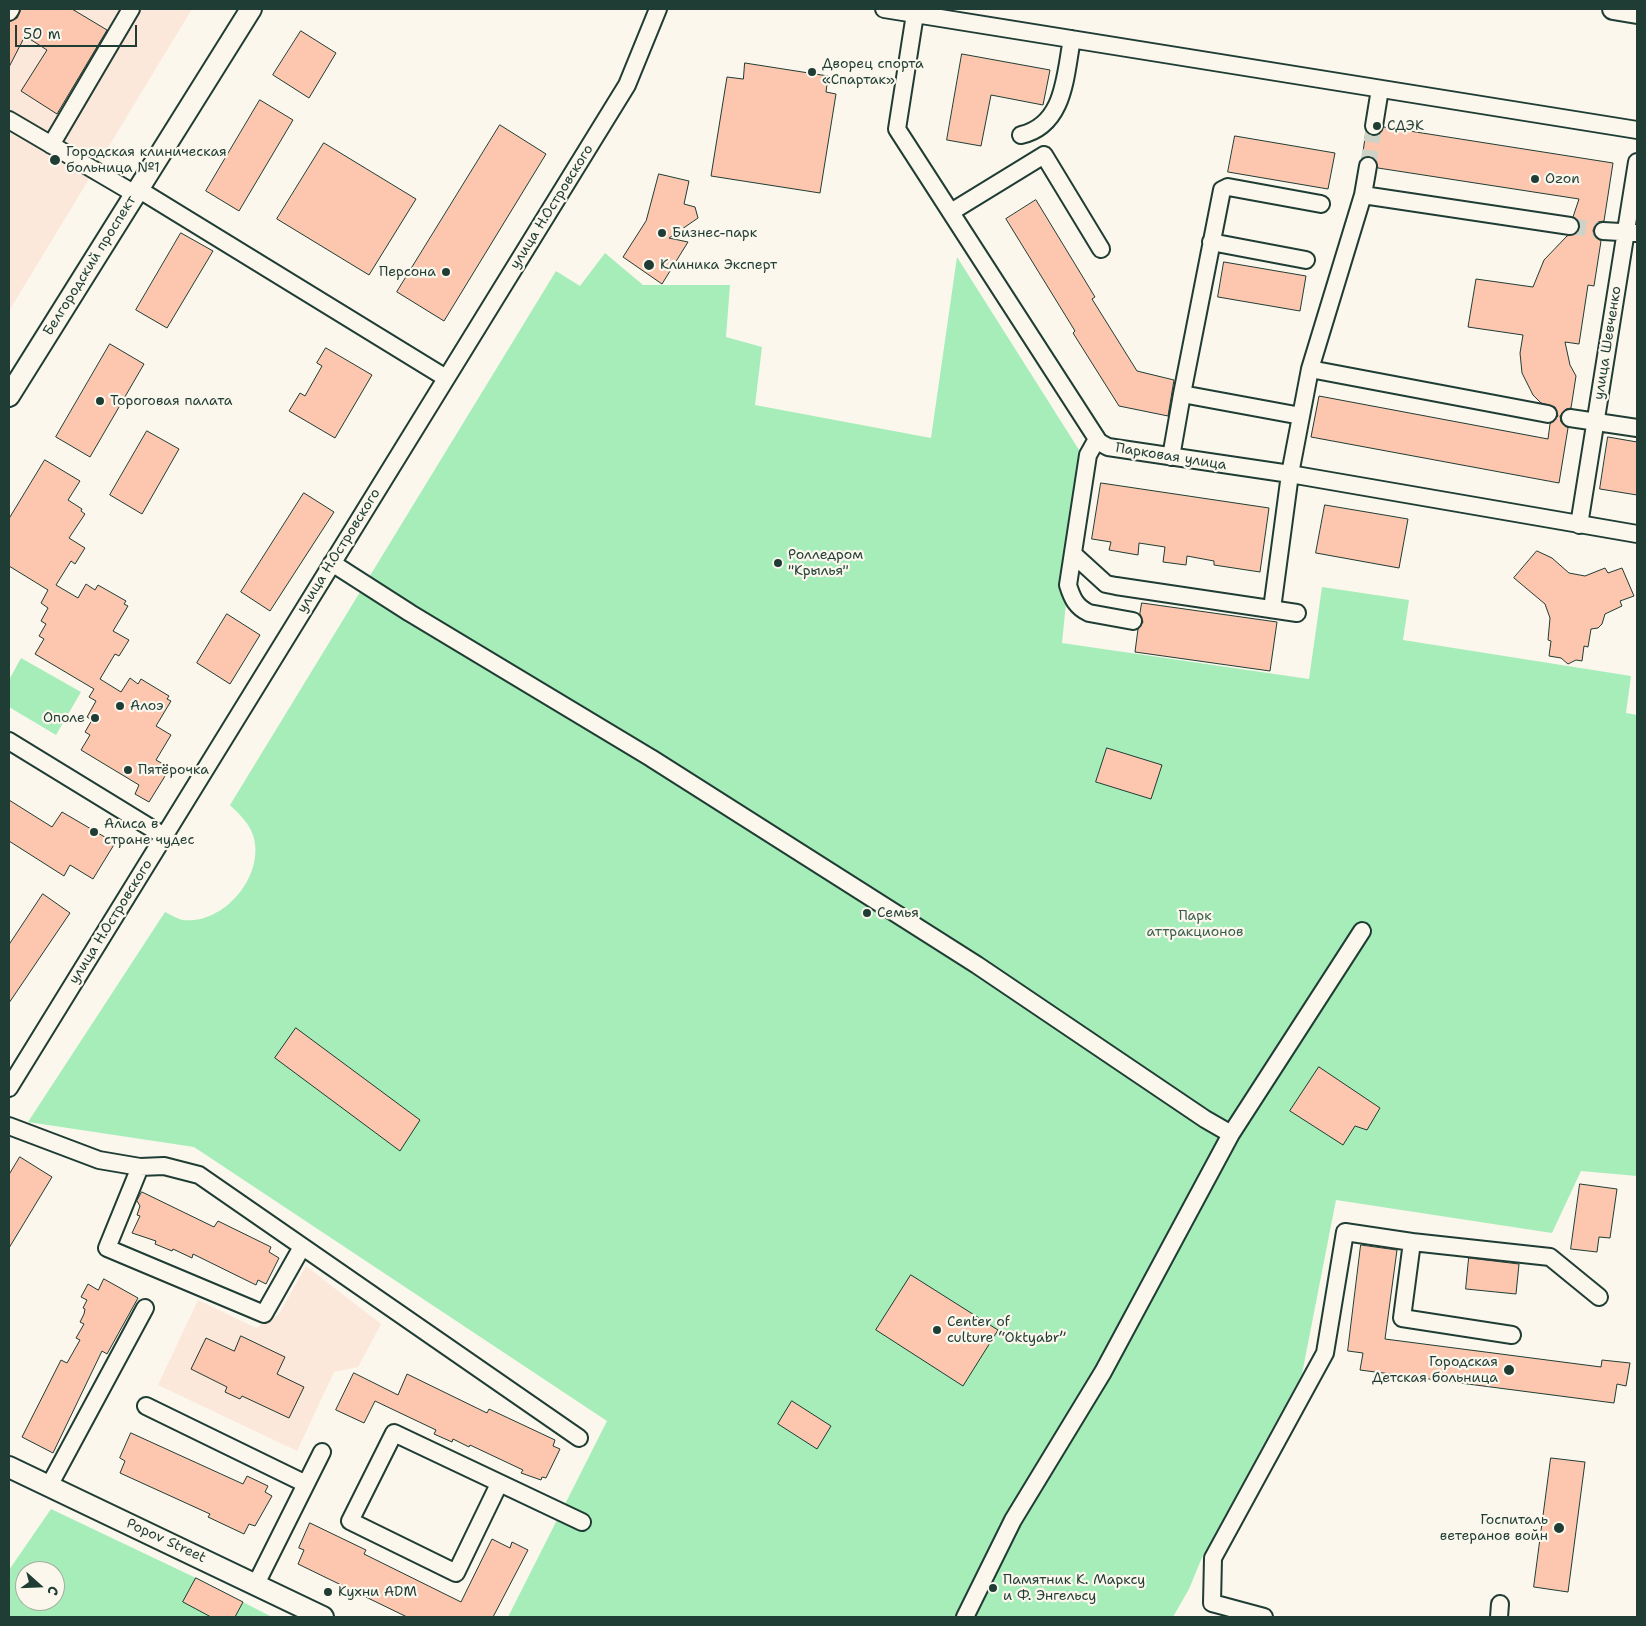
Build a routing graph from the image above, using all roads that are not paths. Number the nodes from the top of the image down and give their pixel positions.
1 (131, 9) edge
2 (251, 9) edge
3 (658, 9) edge
4 (884, 9) edge
5 (1613, 9) edge
6 (1637, 13) edge
7 (915, 14) junction
8 (1072, 39) junction
9 (1380, 89) junction
10 (9, 120) edge
11 (1374, 126) tunnel mouth
12 (1637, 130) edge
13 (1021, 134) dead end
14 (51, 145) junction
15 (1637, 162) edge
16 (1368, 166) tunnel mouth
17 (136, 191) junction
18 (1363, 195) junction
19 (1321, 204) dead end
20 (951, 212) junction
21 (1570, 226) tunnel mouth
22 (1603, 231) tunnel mouth
23 (1632, 232) edge
24 (1211, 242) junction
25 (1101, 249) dead end
26 (1306, 260) dead end
27 (1310, 369) junction
28 (446, 378) junction
29 (1182, 394) junction
30 (9, 396) edge
31 (1548, 414) dead end
32 (1301, 416) junction
33 (1570, 418) dead end
34 (1596, 421) junction
35 (1637, 428) edge
36 (1097, 439) junction
37 (1171, 456) junction
38 (1290, 474) junction
39 (1579, 525) junction
40 (1637, 534) edge
41 (1073, 554) junction
42 (332, 563) junction
43 (1272, 610) junction
44 (1297, 613) dead end
45 (1133, 621) dead end
46 (9, 741) edge
47 (164, 836) junction
48 (1362, 931) dead end
49 (9, 1088) edge
50 (9, 1126) edge
51 (1231, 1134) junction
52 (140, 1167) junction
53 (1412, 1242) junction
54 (302, 1247) junction
55 (1599, 1296) dead end
56 (145, 1308) dead end
57 (1512, 1335) dead end
58 (146, 1406) dead end
59 (579, 1438) dead end
60 (322, 1452) dead end
61 (9, 1467) edge
62 (306, 1484) junction
63 (499, 1484) junction
64 (50, 1486) junction
65 (582, 1522) dead end
66 (256, 1584) junction
67 (323, 1617) edge
68 (965, 1617) edge
69 (1264, 1617) edge

1 - 14 street
2 - 17 main road, Белгородский проспект
3 - 28 street, улица Н.Островского
4 - 7 street
5 - 6 main road
7 - 8 street
7 - 20 street, Парковая улица
8 - 9 street
8 - 13 street
9 - 11 street
9 - 12 street
10 - 14 street
14 - 17 street
15 - 23 street, улица Шевченко
16 - 18 street
17 - 28 street
17 - 30 main road, Белгородский проспект
18 - 21 street
18 - 27 street
19 - 24 street
20 - 25 street
20 - 36 street, Парковая улица
22 - 23 street
23 - 34 street, улица Шевченко
24 - 26 street
24 - 29 street
27 - 31 street
27 - 32 street
28 - 42 street, улица Н.Островского
29 - 32 street
29 - 37 street
32 - 38 street
33 - 34 street
34 - 35 street
34 - 39 street, улица Шевченко
36 - 37 street, Парковая улица
36 - 41 street
37 - 38 street, Парковая улица
38 - 39 street, Парковая улица
38 - 43 street
39 - 40 street, Парковая улица
41 - 43 street
41 - 45 street
42 - 47 street, улица Н.Островского
42 - 51 street
43 - 44 street
46 - 47 street
47 - 49 street, улица Н.Островского
48 - 51 street
50 - 52 street
51 - 68 street
52 - 54 street
52 - 54 street
53 - 55 street
53 - 57 street
53 - 69 street
54 - 59 street
56 - 64 street
58 - 62 street
60 - 62 street
61 - 64 main road, Popov Street
62 - 66 street
63 - 63 street
63 - 65 street
64 - 66 main road, Popov Street
66 - 67 main road, Popov Street

